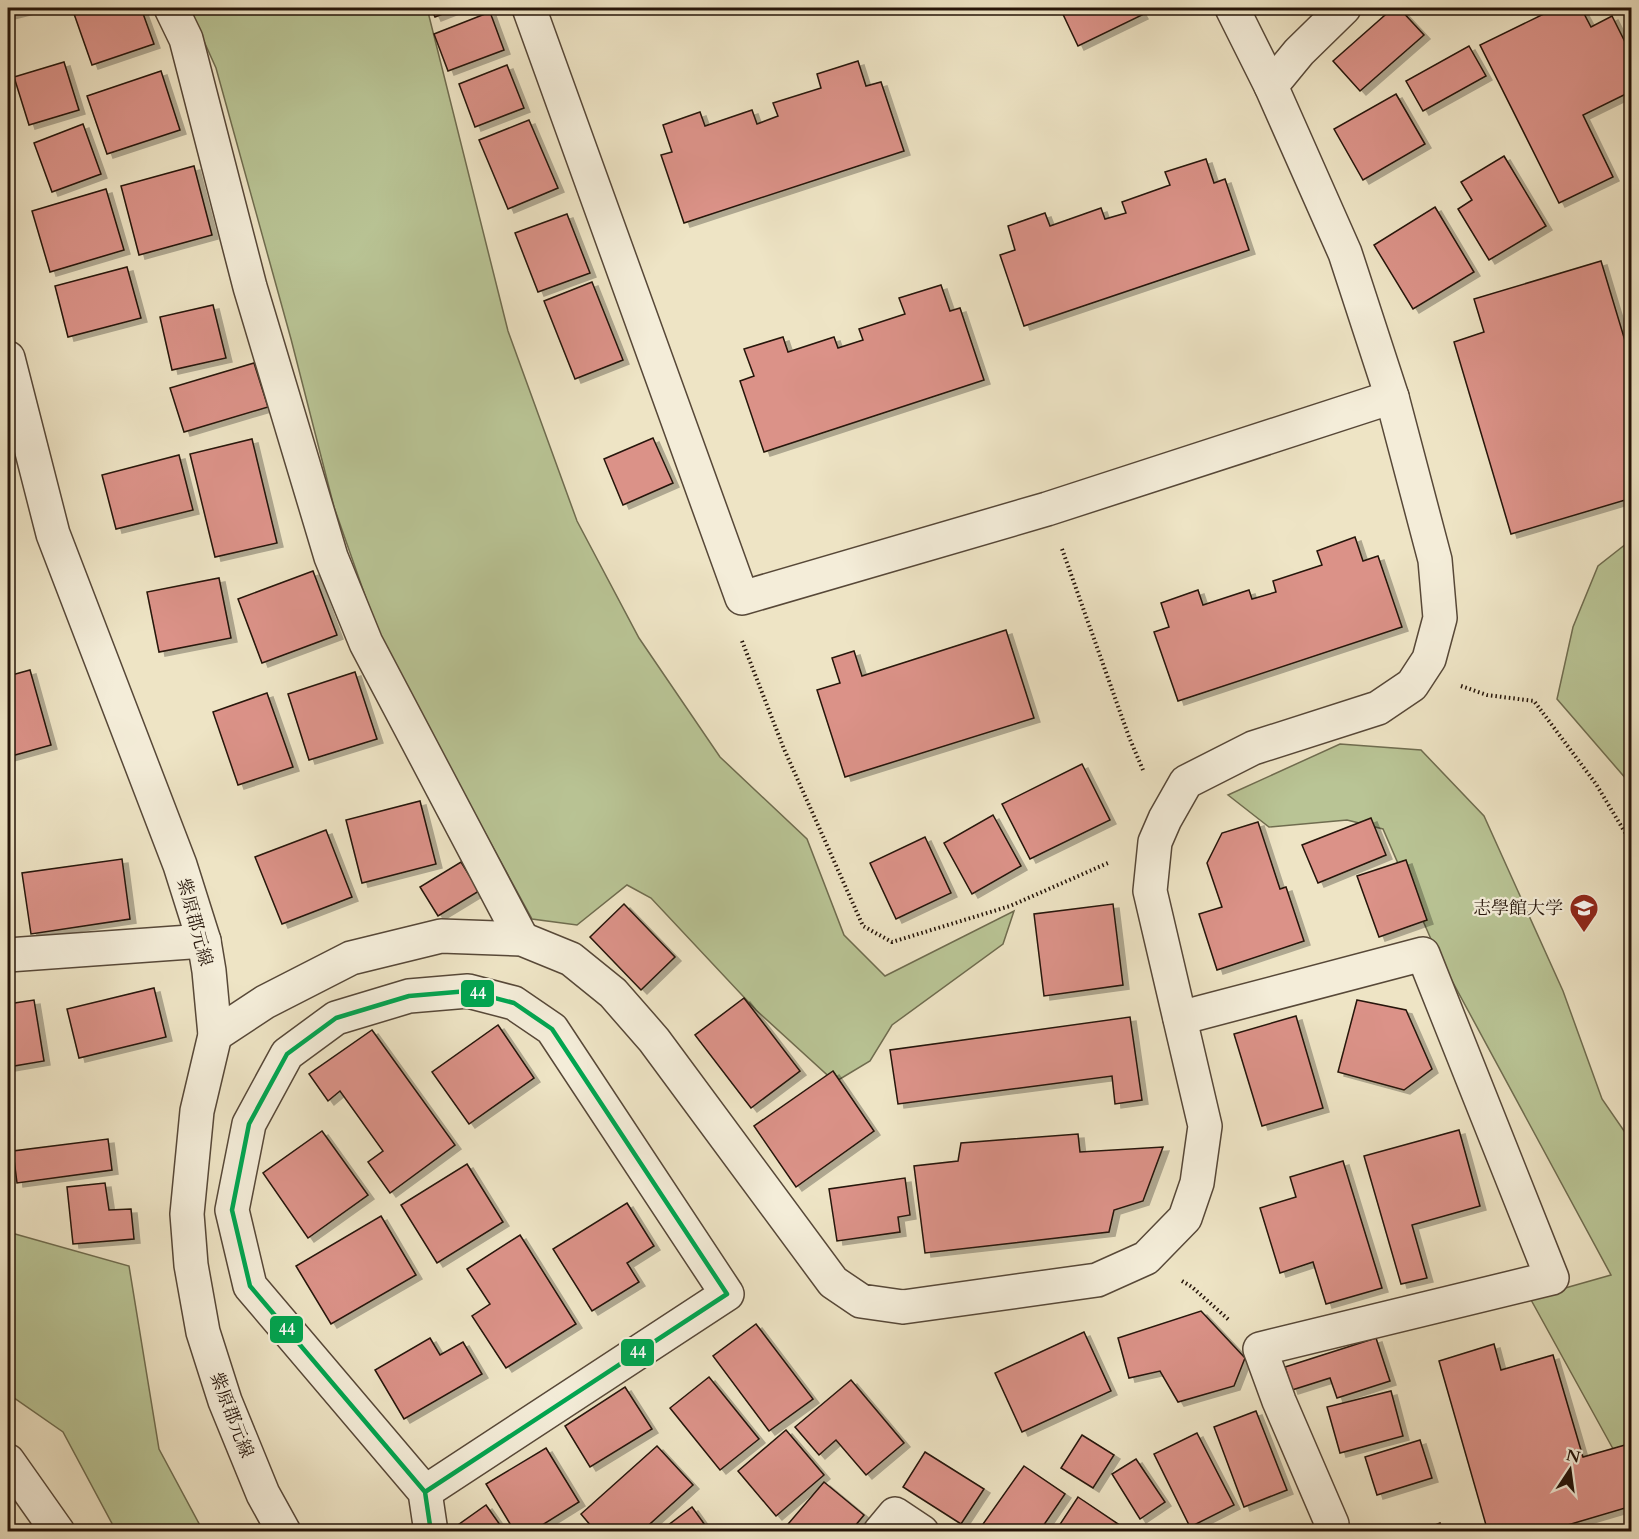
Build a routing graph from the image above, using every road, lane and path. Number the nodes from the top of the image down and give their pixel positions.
1 (171, 8) edge
2 (529, 8) edge
3 (1232, 8) edge
4 (1344, 8) edge
5 (1271, 86) junction
6 (8, 358) edge
7 (1392, 397) junction
8 (1047, 509) junction
9 (742, 598) junction
10 (1420, 672) junction
11 (1128, 737) dead end
12 (1155, 842) junction
13 (1632, 844) edge
14 (522, 939) junction
15 (204, 940) junction
16 (8, 955) edge
17 (1180, 1018) junction
18 (215, 1035) junction
19 (1146, 1258) junction
20 (1260, 1349) junction
21 (8, 1461) edge
22 (425, 1492) junction
23 (1332, 1524) dead end
24 (58, 1532) edge
25 (284, 1532) edge
26 (431, 1532) edge
27 (880, 1532) edge
28 (922, 1532) edge

1 - 14 street
2 - 9 street
3 - 5 street
4 - 5 street
5 - 7 street
6 - 15 street, 紫原郡元線
7 - 8 street
7 - 10 street
8 - 9 street
8 - 11 path
9 - 12 path
10 - 12 street
10 - 13 path
12 - 17 street
14 - 18 street
14 - 19 street
15 - 16 street
15 - 18 street, 紫原郡元線
17 - 19 street
17 - 20 street
18 - 25 street, 紫原郡元線
19 - 20 path
20 - 23 street
21 - 24 street
22 - 22 street
22 - 26 street
27 - 28 street

